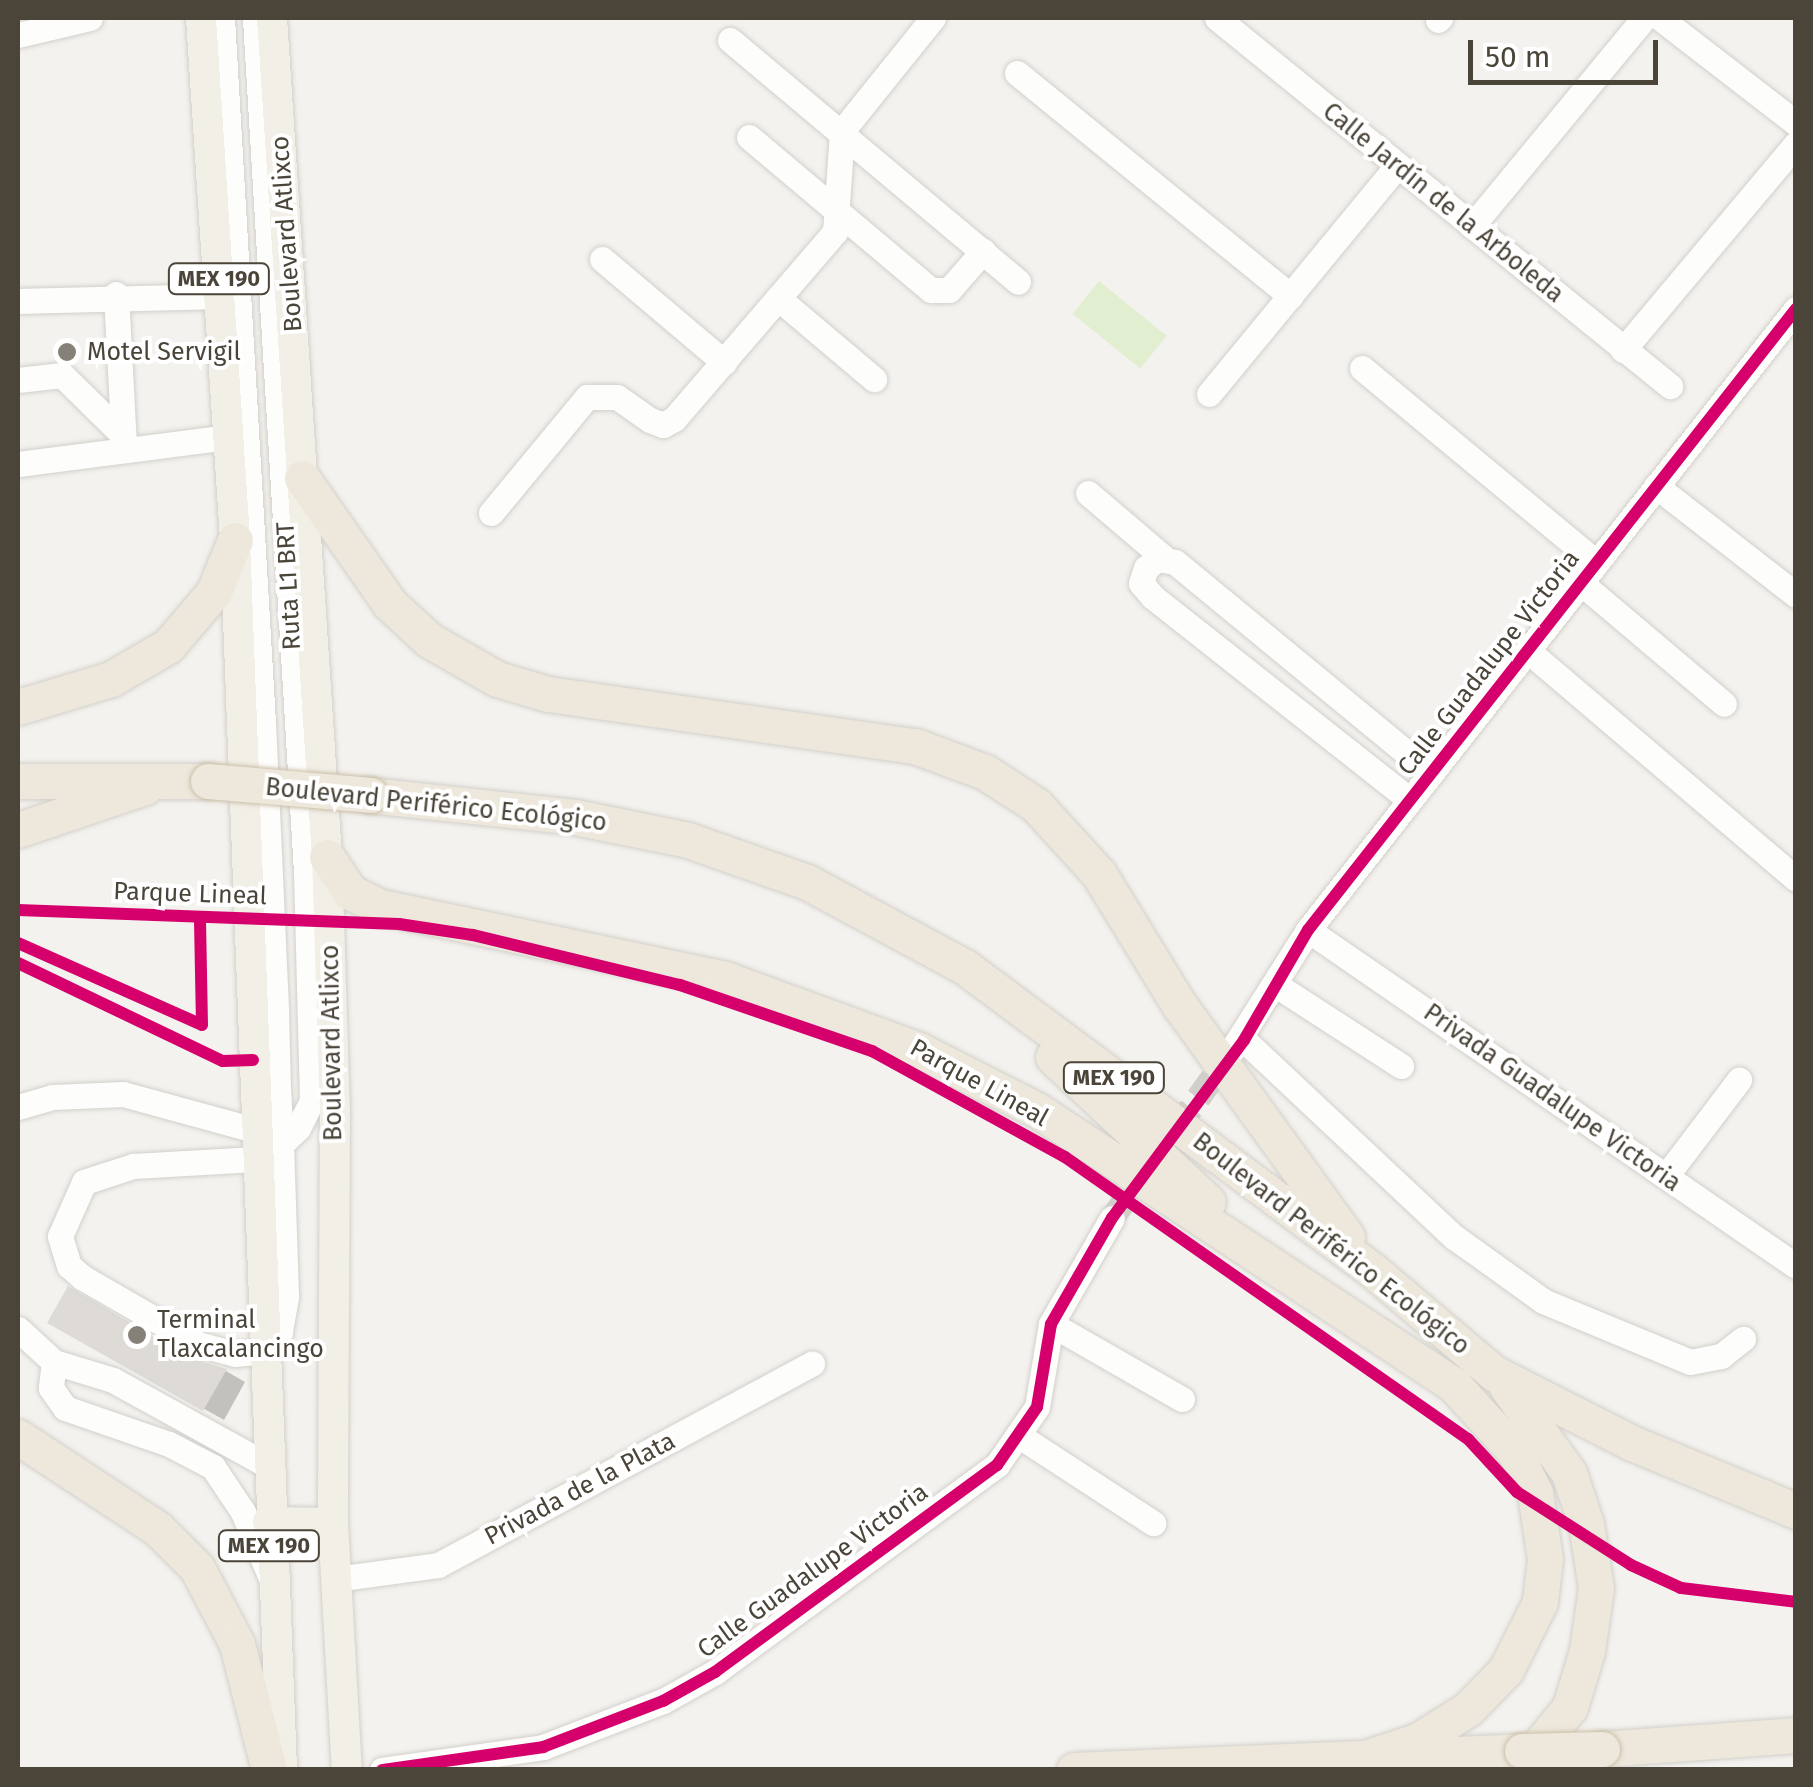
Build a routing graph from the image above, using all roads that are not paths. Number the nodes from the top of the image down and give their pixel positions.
1 (90, 18) edge
2 (201, 18) edge
3 (222, 18) edge
4 (255, 18) edge
5 (272, 18) edge
6 (934, 18) edge
7 (1217, 18) edge
8 (1644, 18) edge
9 (1660, 18) edge
10 (18, 34) edge
11 (730, 40) dead end
12 (1017, 73) dead end
13 (1796, 122) edge
14 (842, 131) junction
15 (749, 136) dead end
16 (1796, 144) edge
17 (1397, 166) junction
18 (838, 212) junction
19 (1472, 226) junction
20 (983, 251) junction
21 (602, 260) dead end
22 (1018, 282) dead end
23 (116, 294) junction
24 (220, 296) junction
25 (1290, 296) junction
26 (778, 298) junction
27 (18, 301) edge
28 (1796, 309) edge
29 (1623, 350) junction
30 (724, 362) junction
31 (1362, 368) dead end
32 (874, 379) dead end
33 (18, 380) edge
34 (1670, 386) dead end
35 (1209, 394) dead end
36 (229, 437) junction
37 (124, 442) junction
38 (18, 464) edge
39 (302, 478) junction
40 (1656, 486) junction
41 (1088, 493) dead end
42 (490, 512) dead end
43 (235, 540) junction
44 (1164, 558) junction
45 (1589, 572) junction
46 (1796, 596) edge
47 (1528, 650) junction
48 (1724, 704) dead end
49 (18, 707) edge
50 (1431, 773) junction
51 (165, 780) junction
52 (18, 781) edge
53 (1410, 800) junction
54 (18, 830) edge
55 (327, 857) junction
56 (1796, 880) edge
57 (1308, 930) junction
58 (965, 967) junction
59 (1276, 985) junction
60 (1402, 1066) dead end
61 (1738, 1080) dead end
62 (18, 1107) edge
63 (264, 1145) junction
64 (1666, 1176) junction
65 (1112, 1218) tunnel mouth
66 (1270, 1262) junction
67 (1796, 1266) edge
68 (1372, 1270) junction
69 (1051, 1324) junction
70 (18, 1328) edge
71 (1742, 1340) dead end
72 (266, 1350) junction
73 (54, 1362) junction
74 (812, 1364) dead end
75 (1494, 1373) junction
76 (1182, 1399) dead end
77 (18, 1437) edge
78 (1021, 1437) junction
79 (267, 1465) junction
80 (1796, 1511) edge
81 (268, 1522) junction
82 (334, 1523) junction
83 (1153, 1523) dead end
84 (271, 1578) junction
85 (336, 1579) junction
86 (1796, 1735) edge
87 (1359, 1760) junction
88 (1520, 1760) edge
89 (1272, 1766) edge
90 (270, 1770) edge
91 (282, 1770) edge
92 (347, 1770) edge
93 (382, 1770) edge
94 (1074, 1770) edge

1 - 10 street
2 - 24 main road, MEX 190
3 - 63 street, Ruta L1 BRT
4 - 63 street, Ruta L1 BRT
5 - 39 main road, Boulevard Atlixco / MEX 190
6 - 14 street
7 - 17 street, Calle Jardín de la Arboleda
8 - 19 street
9 - 13 street
11 - 14 street
12 - 25 street
14 - 18 street
14 - 20 street
15 - 18 street
16 - 29 street
17 - 19 street, Calle Jardín de la Arboleda
17 - 25 street
18 - 20 street
18 - 26 street
19 - 29 street, Calle Jardín de la Arboleda
20 - 22 street
21 - 30 street
23 - 24 street
23 - 27 street
23 - 37 street
24 - 36 main road, MEX 190
25 - 35 street
26 - 30 street
26 - 32 street
28 - 40 street, Calle Guadalupe Victoria
29 - 34 street, Calle Jardín de la Arboleda
30 - 42 street
31 - 45 street
33 - 37 street
36 - 37 street
36 - 43 main road, MEX 190
37 - 38 street
39 - 55 main road, Boulevard Atlixco / MEX 190
39 - 68 highway
40 - 45 street, Calle Guadalupe Victoria
40 - 46 street
41 - 44 street
43 - 49 highway
43 - 63 main road, MEX 190
44 - 50 street
44 - 53 street
45 - 47 street, Calle Guadalupe Victoria
45 - 48 street
47 - 50 street, Calle Guadalupe Victoria
47 - 56 street
50 - 53 street, Calle Guadalupe Victoria
51 - 52 highway, Boulevard Periférico Ecológico
51 - 54 highway
51 - 58 highway, Boulevard Periférico Ecológico / MEX 190, bridge
53 - 57 street, Calle Guadalupe Victoria
55 - 66 highway
55 - 82 main road, Boulevard Atlixco / MEX 190
57 - 59 street, Calle Guadalupe Victoria
57 - 64 street, Privada Guadalupe Victoria
58 - 66 highway
58 - 68 highway, Boulevard Periférico Ecológico / MEX 190
59 - 60 street
59 - 71 street, Calle Guadalupe Victoria
61 - 64 street
62 - 63 street
63 - 72 main road, MEX 190
63 - 72 street
64 - 67 street, Privada Guadalupe Victoria
65 - 69 street, Calle Guadalupe Victoria
66 - 87 highway
68 - 75 highway, Boulevard Periférico Ecológico / MEX 190
69 - 76 street
69 - 78 street, Calle Guadalupe Victoria
70 - 73 street
72 - 79 main road, MEX 190
73 - 79 street
73 - 84 street
74 - 85 street, Privada de la Plata
75 - 80 highway, Boulevard Periférico Ecológico / MEX 190
75 - 88 highway
77 - 90 highway
78 - 83 street
78 - 93 street, Calle Guadalupe Victoria
79 - 81 main road, MEX 190
81 - 82 main road
81 - 84 main road, MEX 190
82 - 85 main road, Boulevard Atlixco / MEX 190
84 - 91 main road, MEX 190
85 - 92 main road, Boulevard Atlixco / MEX 190
86 - 88 highway, bridge
87 - 88 highway
87 - 89 highway
89 - 94 highway

